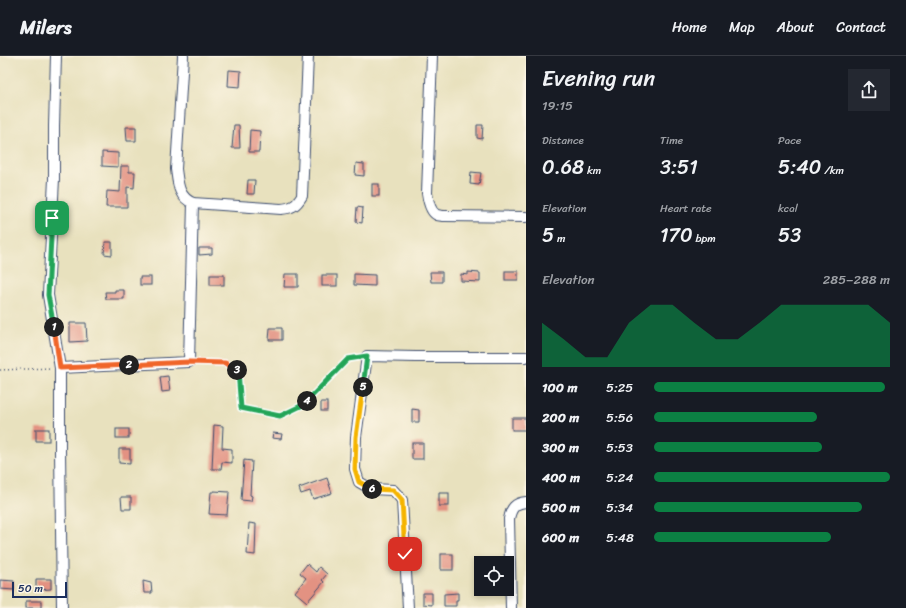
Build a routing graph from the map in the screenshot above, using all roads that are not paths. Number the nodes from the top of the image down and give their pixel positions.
1 (56, 56) edge
2 (183, 56) edge
3 (308, 56) edge
4 (432, 56) edge
5 (193, 203) junction
6 (526, 217) edge
7 (526, 357) edge
8 (60, 368) junction
9 (526, 502) edge
10 (62, 608) edge
11 (408, 608) edge
12 (510, 608) edge

1 - 8 street
2 - 5 street
3 - 5 street
4 - 6 street
5 - 8 street
7 - 11 street
8 - 10 street
9 - 12 street

